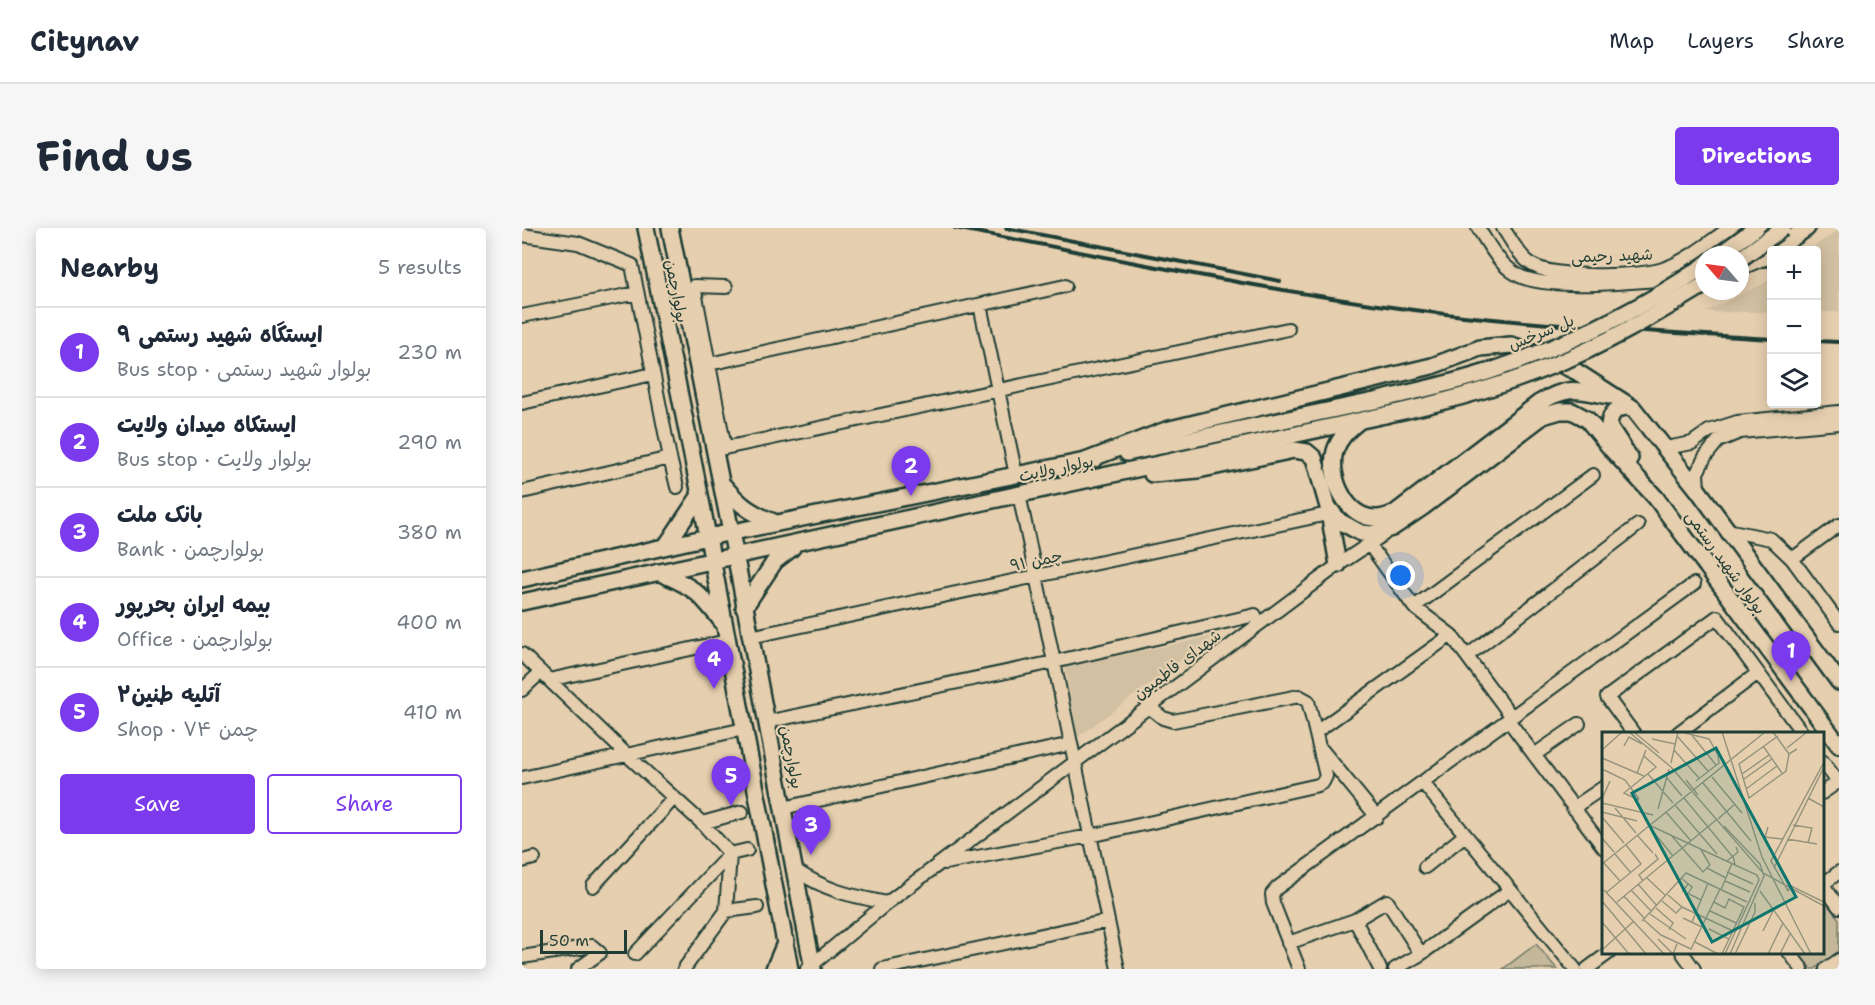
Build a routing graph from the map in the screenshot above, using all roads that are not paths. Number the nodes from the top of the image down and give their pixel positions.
1 (646, 228) edge
2 (670, 228) edge
3 (1478, 228) edge
4 (1503, 228) edge
5 (1730, 228) edge
6 (1735, 228) edge
7 (1756, 228) edge
8 (1783, 228) edge
9 (1807, 228) edge
10 (522, 235) edge
11 (1731, 246) edge
12 (1781, 246) edge
13 (1749, 253) edge
14 (1767, 255) edge
15 (1767, 256) edge
16 (1749, 264) edge
17 (1695, 272) edge
18 (1695, 276) edge
19 (1065, 286) dead end
20 (726, 287) dead end
21 (1695, 290) edge
22 (637, 293) junction
23 (980, 304) junction
24 (522, 316) edge
25 (1288, 329) dead end
26 (709, 364) junction
27 (653, 374) junction
28 (998, 390) junction
29 (1615, 397) junction
30 (1379, 400) joint
31 (522, 403) edge
32 (1633, 408) junction
33 (1572, 411) joint
34 (1839, 412) edge
35 (1385, 415) joint
36 (1361, 420) junction
37 (1839, 423) edge
38 (1666, 448) junction
39 (720, 449) junction
40 (670, 458) junction
41 (1085, 461) junction
42 (1016, 475) junction
43 (1593, 476) dead end
44 (1092, 479) junction
45 (722, 484) junction
46 (677, 487) dead end
47 (1698, 490) junction
48 (522, 492) edge
49 (1019, 494) junction
50 (700, 495) junction
51 (1656, 498) junction
52 (1328, 511) junction
53 (777, 524) junction
54 (1638, 525) dead end
55 (1839, 525) edge
56 (1392, 528) junction
57 (1727, 530) junction
58 (731, 532) junction
59 (708, 537) junction
60 (798, 543) junction
61 (1369, 544) junction
62 (666, 546) junction
63 (734, 558) junction
64 (1792, 559) junction
65 (713, 562) junction
66 (1338, 565) junction
67 (658, 572) junction
68 (1036, 577) junction
69 (522, 579) edge
70 (1694, 584) dead end
71 (522, 602) edge
72 (1414, 607) junction
73 (744, 608) junction
74 (1255, 615) dead end
75 (1839, 623) edge
76 (724, 625) junction
77 (1451, 635) junction
78 (750, 637) junction
79 (727, 641) junction
80 (522, 654) edge
81 (1467, 656) junction
82 (1054, 662) junction
83 (1758, 673) junction
84 (545, 676) junction
85 (1839, 682) edge
86 (522, 690) edge
87 (1149, 707) junction
88 (1510, 719) junction
89 (766, 722) junction
90 (1579, 724) dead end
91 (744, 729) junction
92 (1316, 732) junction
93 (1633, 732) edge
94 (1678, 732) edge
95 (1801, 732) edge
96 (1071, 744) junction
97 (1839, 745) edge
98 (1320, 748) junction
99 (627, 755) junction
100 (1534, 755) junction
101 (1075, 763) junction
102 (1824, 764) edge
103 (522, 778) edge
104 (1838, 782) edge
105 (1423, 783) junction
106 (1602, 788) edge
107 (1824, 792) edge
108 (674, 798) junction
109 (783, 808) junction
110 (1573, 808) junction
111 (742, 812) dead end
112 (1377, 816) junction
113 (702, 823) junction
114 (1466, 835) junction
115 (1090, 836) junction
116 (1602, 845) edge
117 (747, 850) dead end
118 (730, 854) junction
119 (941, 864) junction
120 (1425, 867) dead end
121 (795, 870) junction
122 (1839, 872) edge
123 (1824, 884) edge
124 (593, 886) dead end
125 (1824, 886) edge
126 (1510, 890) junction
127 (887, 903) junction
128 (757, 907) dead end
129 (1839, 907) edge
130 (726, 911) junction
131 (1355, 920) junction
132 (1108, 921) junction
133 (786, 941) junction
134 (1288, 943) junction
135 (635, 954) dead end
136 (1421, 954) junction
137 (1607, 954) edge
138 (1683, 954) edge
139 (1791, 954) edge
140 (522, 957) edge
141 (1839, 960) edge
142 (810, 967) edge
143 (578, 969) edge
144 (684, 969) edge
145 (774, 969) edge
146 (790, 969) edge
147 (882, 969) edge
148 (1118, 969) edge
149 (1299, 969) edge
150 (1380, 969) edge
151 (1395, 969) edge
152 (1575, 969) edge
153 (1587, 969) edge
154 (1694, 969) edge
155 (1802, 969) edge
156 (1826, 969) edge

1 - 50 main road, بولوارچمن
2 - 39 main road, بولوارچمن
3 - 18 street, شهید رحیمی
4 - 5 street, شهید رحیمی
6 - 14 main road
7 - 11 main road, bridge
8 - 13 main road, bridge
9 - 12 main road
10 - 22 street
15 - 16 street
17 - 30 main road, پل سرخس, bridge
19 - 23 street
20 - 26 street
21 - 35 main road, پل سرخس, bridge
22 - 24 street
22 - 27 street
23 - 26 street
23 - 28 street
25 - 28 street
26 - 39 street
27 - 31 street
27 - 40 street
28 - 39 street
28 - 42 street
29 - 32 main road, بولوار شهید رستمی
29 - 36 main road
29 - 41 main road, بولوار شهید رستمی
30 - 41 main road, بولوار ولایت
32 - 38 main road, بولوار شهید رستمی
32 - 51 main road
33 - 51 main road, بولوار شهید رستمی
33 - 56 main road, شهدای فاطمیون
34 - 38 street
35 - 36 main road, بولوار ولایت
36 - 44 main road, بولوار ولایت
37 - 47 street
38 - 47 main road, بولوار شهید رستمی
39 - 45 main road, بولوارچمن
40 - 46 street
40 - 48 street
41 - 42 main road, بولوار ولایت
42 - 53 main road, بولوار ولایت
43 - 72 street
44 - 49 main road, بولوار ولایت
44 - 52 main road
45 - 53 main road
45 - 58 main road, بولوارچمن
47 - 57 main road, بولوار شهید رستمی
49 - 60 main road, بولوار ولایت
49 - 68 street
50 - 59 main road, بولوارچمن
50 - 62 main road
51 - 97 main road, بولوار شهید رستمی
52 - 56 main road
52 - 66 main road
52 - 68 street, چمن ۹۱
53 - 58 main road, بولوار ولایت
54 - 81 street
55 - 64 street
56 - 61 street, شهدای فاطمیون
57 - 64 street
57 - 85 main road, بولوار شهید رستمی
58 - 59 main road, بولوار ولایت
58 - 63 main road, بولوارچمن
59 - 62 main road
59 - 65 main road, بولوارچمن
60 - 63 main road, بولوار ولایت
60 - 73 main road
61 - 66 street, شهدای فاطمیون
61 - 72 street
62 - 69 main road
63 - 65 main road, بولوار ولایت
63 - 73 main road, بولوارچمن
64 - 75 street
65 - 67 main road
65 - 76 main road
66 - 87 street, شهدای فاطمیون
67 - 71 main road
67 - 76 main road
68 - 78 street, چمن ۹۱
68 - 82 street
70 - 88 street
72 - 77 street
73 - 78 main road, بولوارچمن
74 - 82 street
76 - 79 main road
77 - 81 street
77 - 92 street
78 - 89 main road, بولوارچمن
79 - 84 street
79 - 91 main road
80 - 84 street
81 - 88 street
82 - 89 street
82 - 96 street
83 - 93 street
83 - 94 street
83 - 95 street
84 - 86 street
84 - 99 street
87 - 92 street
87 - 101 street, شهدای فاطمیون
88 - 100 street
88 - 105 street
89 - 109 main road, بولوارچمن
90 - 100 street
91 - 99 street
91 - 133 main road
92 - 98 street
96 - 101 street
96 - 109 street
98 - 112 street
98 - 115 street
99 - 103 street
99 - 108 street
100 - 110 street
101 - 115 street
101 - 119 street, شهدای فاطمیون
102 - 104 street
104 - 107 street
105 - 112 street
105 - 114 street
106 - 110 street
108 - 113 street
108 - 124 street
109 - 121 main road, بولوارچمن
110 - 116 street
111 - 113 street
112 - 134 street
113 - 118 street
114 - 120 street
114 - 126 street
115 - 119 street
115 - 132 street
117 - 118 street
118 - 130 street
118 - 135 street
119 - 127 street, شهدای فاطمیون
121 - 127 street
121 - 142 main road, بولوارچمن
122 - 123 street
125 - 129 street
126 - 136 street
126 - 152 street
127 - 142 street, شهدای فاطمیون
128 - 130 street
130 - 144 street
131 - 134 street
131 - 136 street
131 - 150 street
132 - 147 street
132 - 148 street
133 - 145 main road
133 - 146 main road
134 - 149 street
136 - 151 street
137 - 153 street
138 - 154 street
139 - 155 street
140 - 143 street
141 - 156 street

